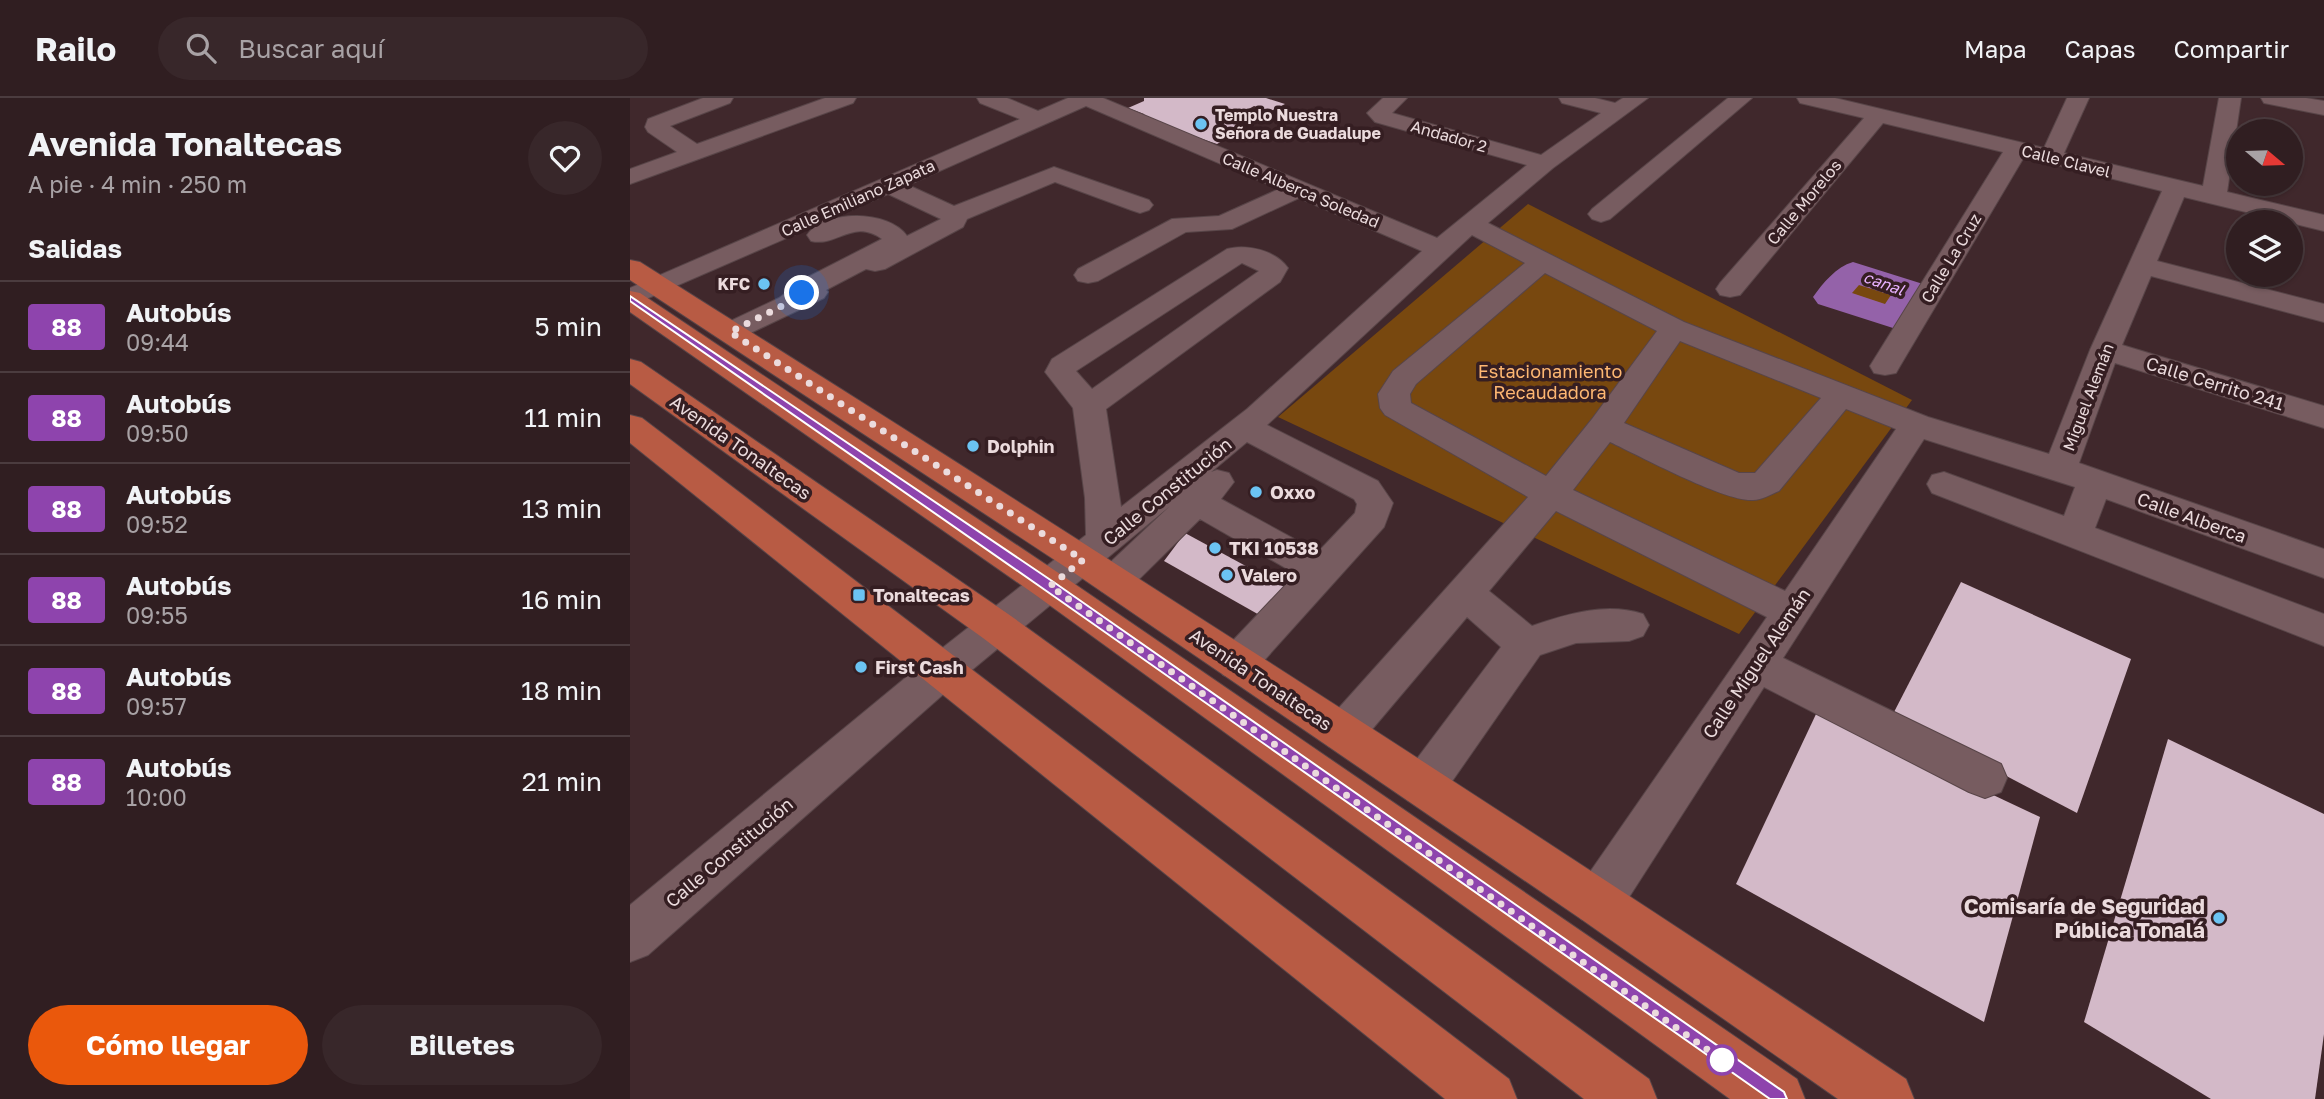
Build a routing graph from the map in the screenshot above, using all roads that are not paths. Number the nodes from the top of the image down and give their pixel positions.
1 (722, 98) edge
2 (845, 98) edge
3 (988, 98) edge
4 (1086, 98) edge
5 (1396, 98) edge
6 (1570, 98) edge
7 (1741, 98) edge
8 (1808, 98) edge
9 (2077, 98) edge
10 (2230, 98) edge
11 (2272, 98) edge
12 (1628, 104) edge
13 (2324, 108) edge
14 (1878, 115) junction
15 (1039, 119) junction
16 (2017, 149) junction
17 (694, 153) junction
18 (2050, 157) junction
19 (1018, 161) dead end
20 (1545, 163) junction
21 (1054, 174) junction
22 (630, 177) edge
23 (888, 185) junction
24 (2176, 187) junction
25 (1299, 189) junction
26 (2214, 196) junction
27 (1140, 205) dead end
28 (1601, 214) dead end
29 (954, 215) junction
30 (2324, 223) edge
31 (1470, 224) junction
32 (1440, 249) junction
33 (1542, 262) junction
34 (2141, 265) junction
35 (630, 268) edge
36 (1088, 275) dead end
37 (1730, 289) dead end
38 (649, 296) edge
39 (790, 302) junction
40 (2324, 313) edge
41 (1674, 328) junction
42 (730, 332) junction
43 (2105, 350) junction
44 (1885, 366) dead end
45 (630, 369) edge
46 (1840, 396) junction
47 (1089, 406) junction
48 (2324, 417) edge
49 (1916, 425) junction
50 (630, 426) edge
51 (1604, 427) junction
52 (1256, 433) junction
53 (2077, 475) junction
54 (1944, 484) dead end
55 (1183, 494) junction
56 (1551, 494) junction
57 (2075, 535) junction
58 (2324, 564) edge
59 (1088, 567) junction
60 (1323, 572) junction
61 (1465, 594) junction
62 (1791, 611) junction
63 (1629, 625) dead end
64 (996, 627) junction
65 (2324, 630) edge
66 (1526, 644) junction
67 (1237, 663) junction
68 (1756, 664) junction
69 (941, 672) junction
70 (1343, 733) junction
71 (1985, 778) dead end
72 (1423, 786) junction
73 (1598, 902) junction
74 (630, 937) edge
75 (1489, 1099) edge
76 (1629, 1099) edge
77 (1777, 1099) edge
78 (1886, 1099) edge

1 - 17 street
2 - 17 street
3 - 15 street
4 - 15 street, Calle Emiliano Zapata
4 - 25 street, Calle Alberca Soledad
5 - 20 street, Andador 2
6 - 12 street
7 - 28 street
8 - 14 street, Calle Clavel
9 - 18 street
10 - 26 street
11 - 13 street
12 - 20 street, Calle Constitución
14 - 16 street, Calle Clavel
14 - 37 street, Calle Morelos
15 - 23 street, Calle Emiliano Zapata
16 - 18 street, Calle Clavel
16 - 44 street, Calle La Cruz
17 - 22 street
18 - 24 street, Calle Clavel
19 - 21 street
20 - 31 street, Calle Constitución
21 - 27 street
21 - 29 street
23 - 29 street
23 - 38 street, Calle Emiliano Zapata
24 - 26 street, Calle Clavel
24 - 34 street, Miguel Alemán
25 - 32 street, Calle Alberca Soledad
25 - 36 street
26 - 30 street, Calle Clavel
29 - 39 street
31 - 32 street, Calle Constitución
31 - 33 street, Miguel Alemán
32 - 52 street, Calle Constitución
33 - 41 street, Miguel Alemán
33 - 56 street
34 - 40 street
34 - 43 street, Miguel Alemán
35 - 38 main road, Avenida Tonaltecas
38 - 39 street
38 - 42 main road, Avenida Tonaltecas
38 - 59 main road, Avenida Tonaltecas
39 - 42 street
41 - 46 street, Miguel Alemán
41 - 51 street
42 - 59 main road, Avenida Tonaltecas
43 - 48 street, Calle Cerrito 241
43 - 53 street, Miguel Alemán
45 - 64 main road, Avenida Tonaltecas
46 - 49 street, Miguel Alemán
46 - 51 street
47 - 47 street
47 - 59 street
49 - 53 street, Miguel Alemán
49 - 62 street, Calle Miguel Alemán
50 - 69 main road
51 - 56 street
52 - 55 street, Calle Constitución
52 - 60 street
53 - 57 street
53 - 58 street, Calle Alberca
54 - 57 street
55 - 59 street, Calle Constitución
55 - 60 street
56 - 61 street
56 - 62 street
57 - 65 street
59 - 64 street, Calle Constitución
59 - 67 main road, Avenida Tonaltecas
59 - 77 main road, Avenida Tonaltecas
60 - 67 street
61 - 66 street
61 - 70 street
62 - 68 street, Calle Miguel Alemán
63 - 66 street
64 - 69 street, Calle Constitución
64 - 76 main road, Avenida Tonaltecas
66 - 72 street
67 - 70 main road, Avenida Tonaltecas
68 - 71 street
68 - 73 street, Calle Miguel Alemán
69 - 74 street, Calle Constitución
69 - 75 main road
70 - 72 main road, Avenida Tonaltecas
72 - 73 main road, Avenida Tonaltecas
73 - 78 main road, Avenida Tonaltecas

